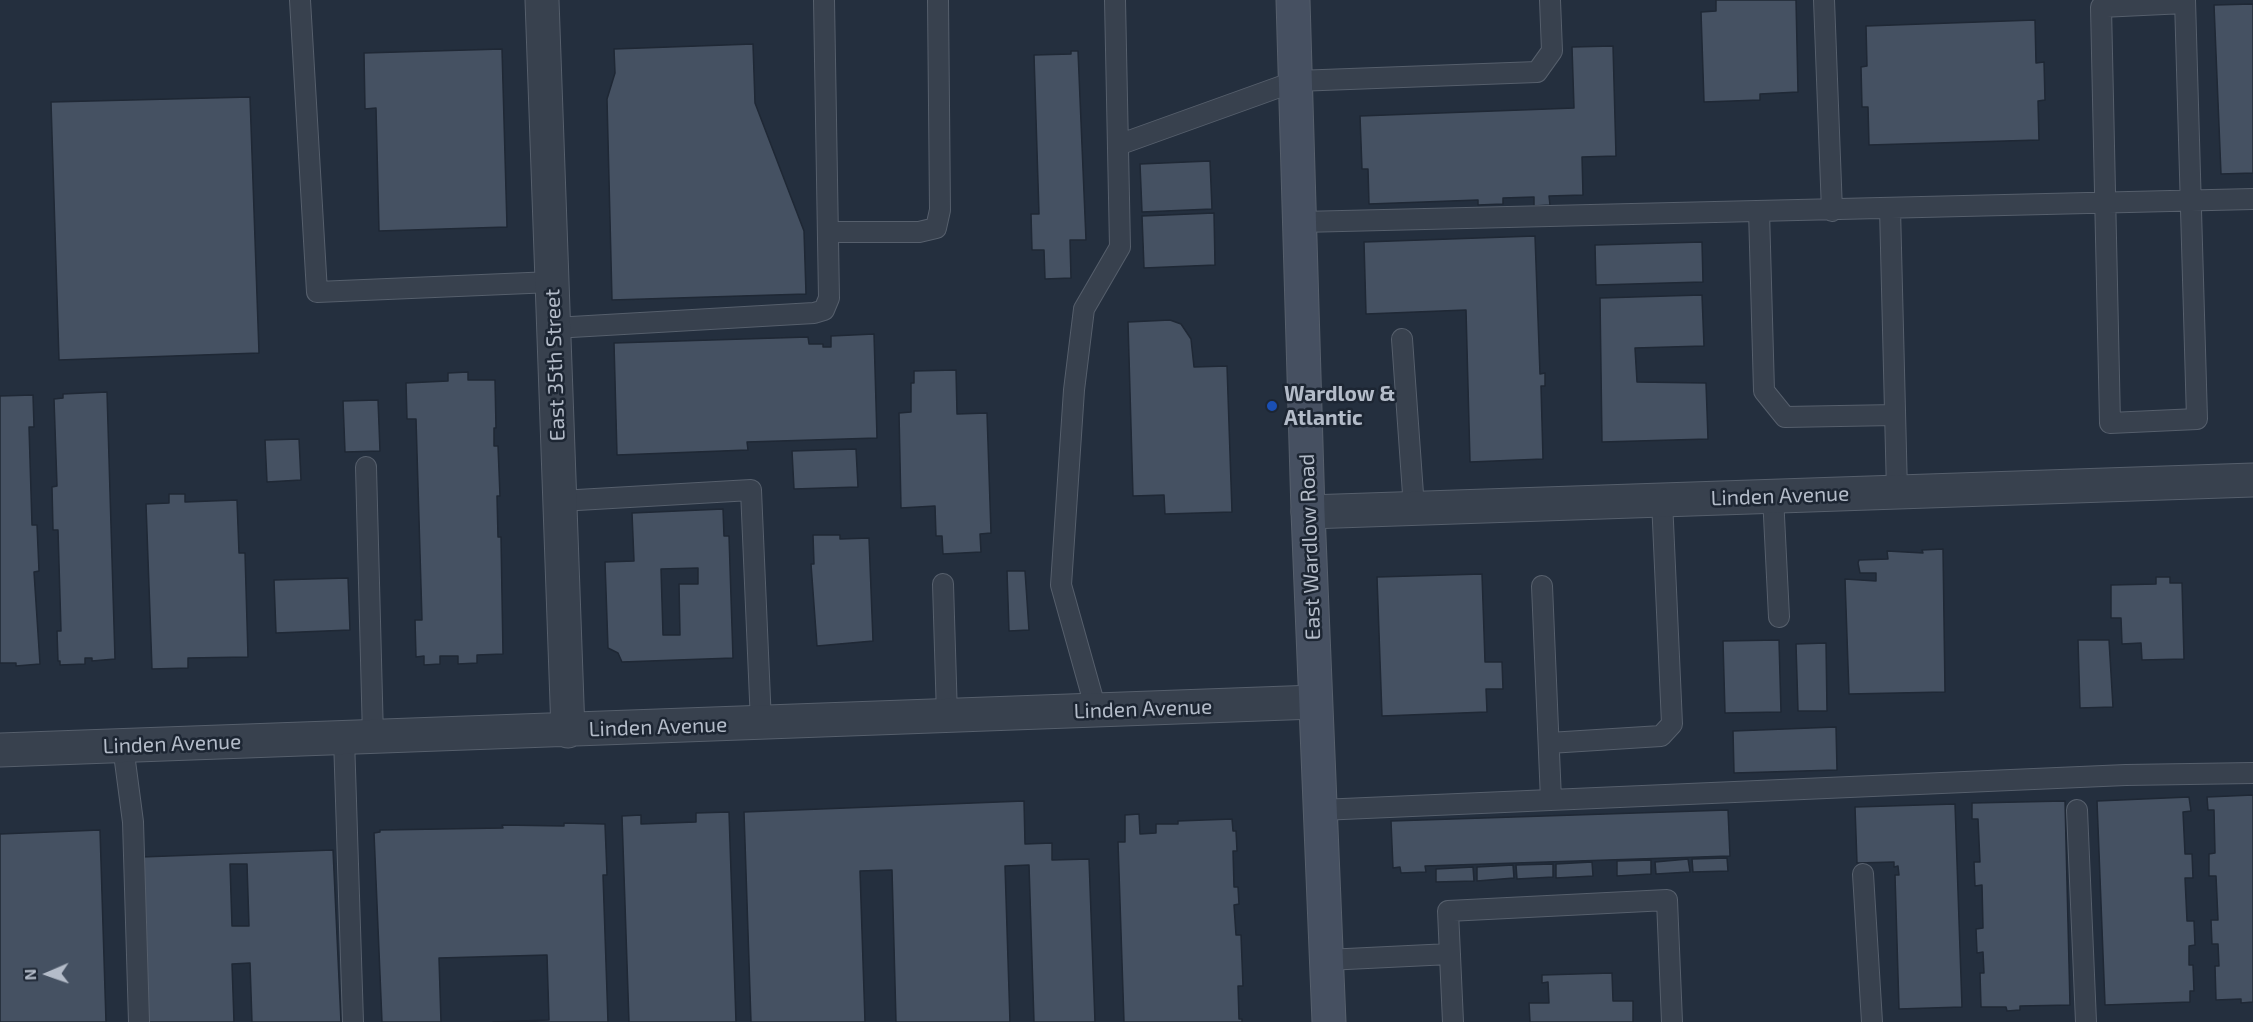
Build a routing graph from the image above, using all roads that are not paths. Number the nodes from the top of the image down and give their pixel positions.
1 (300, 0) edge
2 (542, 0) edge
3 (824, 0) edge
4 (938, 0) edge
5 (1115, 0) edge
6 (1293, 0) edge
7 (1550, 0) edge
8 (1824, 0) edge
9 (2185, 2) edge
10 (1296, 81) junction
11 (1118, 145) junction
12 (2253, 199) edge
13 (2190, 201) junction
14 (2105, 203) junction
15 (1890, 208) junction
16 (1759, 211) junction
17 (1832, 211) junction
18 (1301, 222) junction
19 (828, 232) junction
20 (552, 282) junction
21 (554, 328) junction
22 (1402, 339) dead end
23 (1895, 415) junction
24 (366, 467) dead end
25 (2253, 480) edge
26 (1897, 492) junction
27 (1773, 496) junction
28 (1662, 500) junction
29 (560, 501) junction
30 (1414, 508) junction
31 (1308, 512) junction
32 (943, 584) dead end
33 (1542, 586) dead end
34 (1779, 617) dead end
35 (1315, 702) junction
36 (1096, 710) junction
37 (946, 716) junction
38 (761, 723) junction
39 (568, 730) junction
40 (359, 738) junction
41 (1549, 743) junction
42 (123, 746) junction
43 (0, 750) edge
44 (2253, 773) edge
45 (1551, 800) junction
46 (1320, 810) junction
47 (2077, 810) dead end
48 (1863, 874) dead end
49 (1450, 954) junction
50 (1326, 960) junction
51 (139, 1022) edge
52 (353, 1022) edge
53 (1329, 1022) edge
54 (1453, 1022) edge
55 (1672, 1022) edge
56 (1872, 1022) edge
57 (2086, 1022) edge

1 - 20 lane
2 - 20 street, East 35th Street
3 - 19 lane
4 - 19 lane
5 - 11 lane
6 - 10 main road, East Wardlow Road
7 - 10 lane
8 - 17 lane
9 - 13 lane
9 - 14 lane
10 - 11 lane
10 - 18 main road, East Wardlow Road
11 - 36 lane
12 - 13 lane
13 - 14 lane
13 - 14 lane
14 - 15 lane
15 - 17 lane
15 - 23 lane
16 - 17 lane
16 - 18 lane
16 - 23 lane
18 - 31 main road, East Wardlow Road
19 - 21 lane
20 - 21 street, East 35th Street
21 - 29 street, East 35th Street
22 - 30 lane
23 - 26 lane
24 - 40 lane
25 - 26 street, Linden Avenue
26 - 27 street, Linden Avenue
27 - 28 street, Linden Avenue
27 - 34 lane
28 - 30 street, Linden Avenue
28 - 41 lane
29 - 38 lane
29 - 39 street, East 35th Street
30 - 31 street, Linden Avenue
31 - 35 main road, East Wardlow Road
32 - 37 lane
33 - 41 lane
35 - 36 street, Linden Avenue
35 - 46 main road, East Wardlow Road
36 - 37 street, Linden Avenue
37 - 38 street, Linden Avenue
38 - 39 street, Linden Avenue
39 - 40 street, Linden Avenue
40 - 42 street, Linden Avenue
40 - 52 lane
41 - 45 lane
42 - 43 street, Linden Avenue
42 - 51 lane
44 - 45 lane
45 - 46 lane
46 - 50 main road, East Wardlow Road
47 - 57 lane
48 - 56 lane
49 - 50 lane
49 - 54 lane
49 - 55 lane
50 - 53 main road, East Wardlow Road

